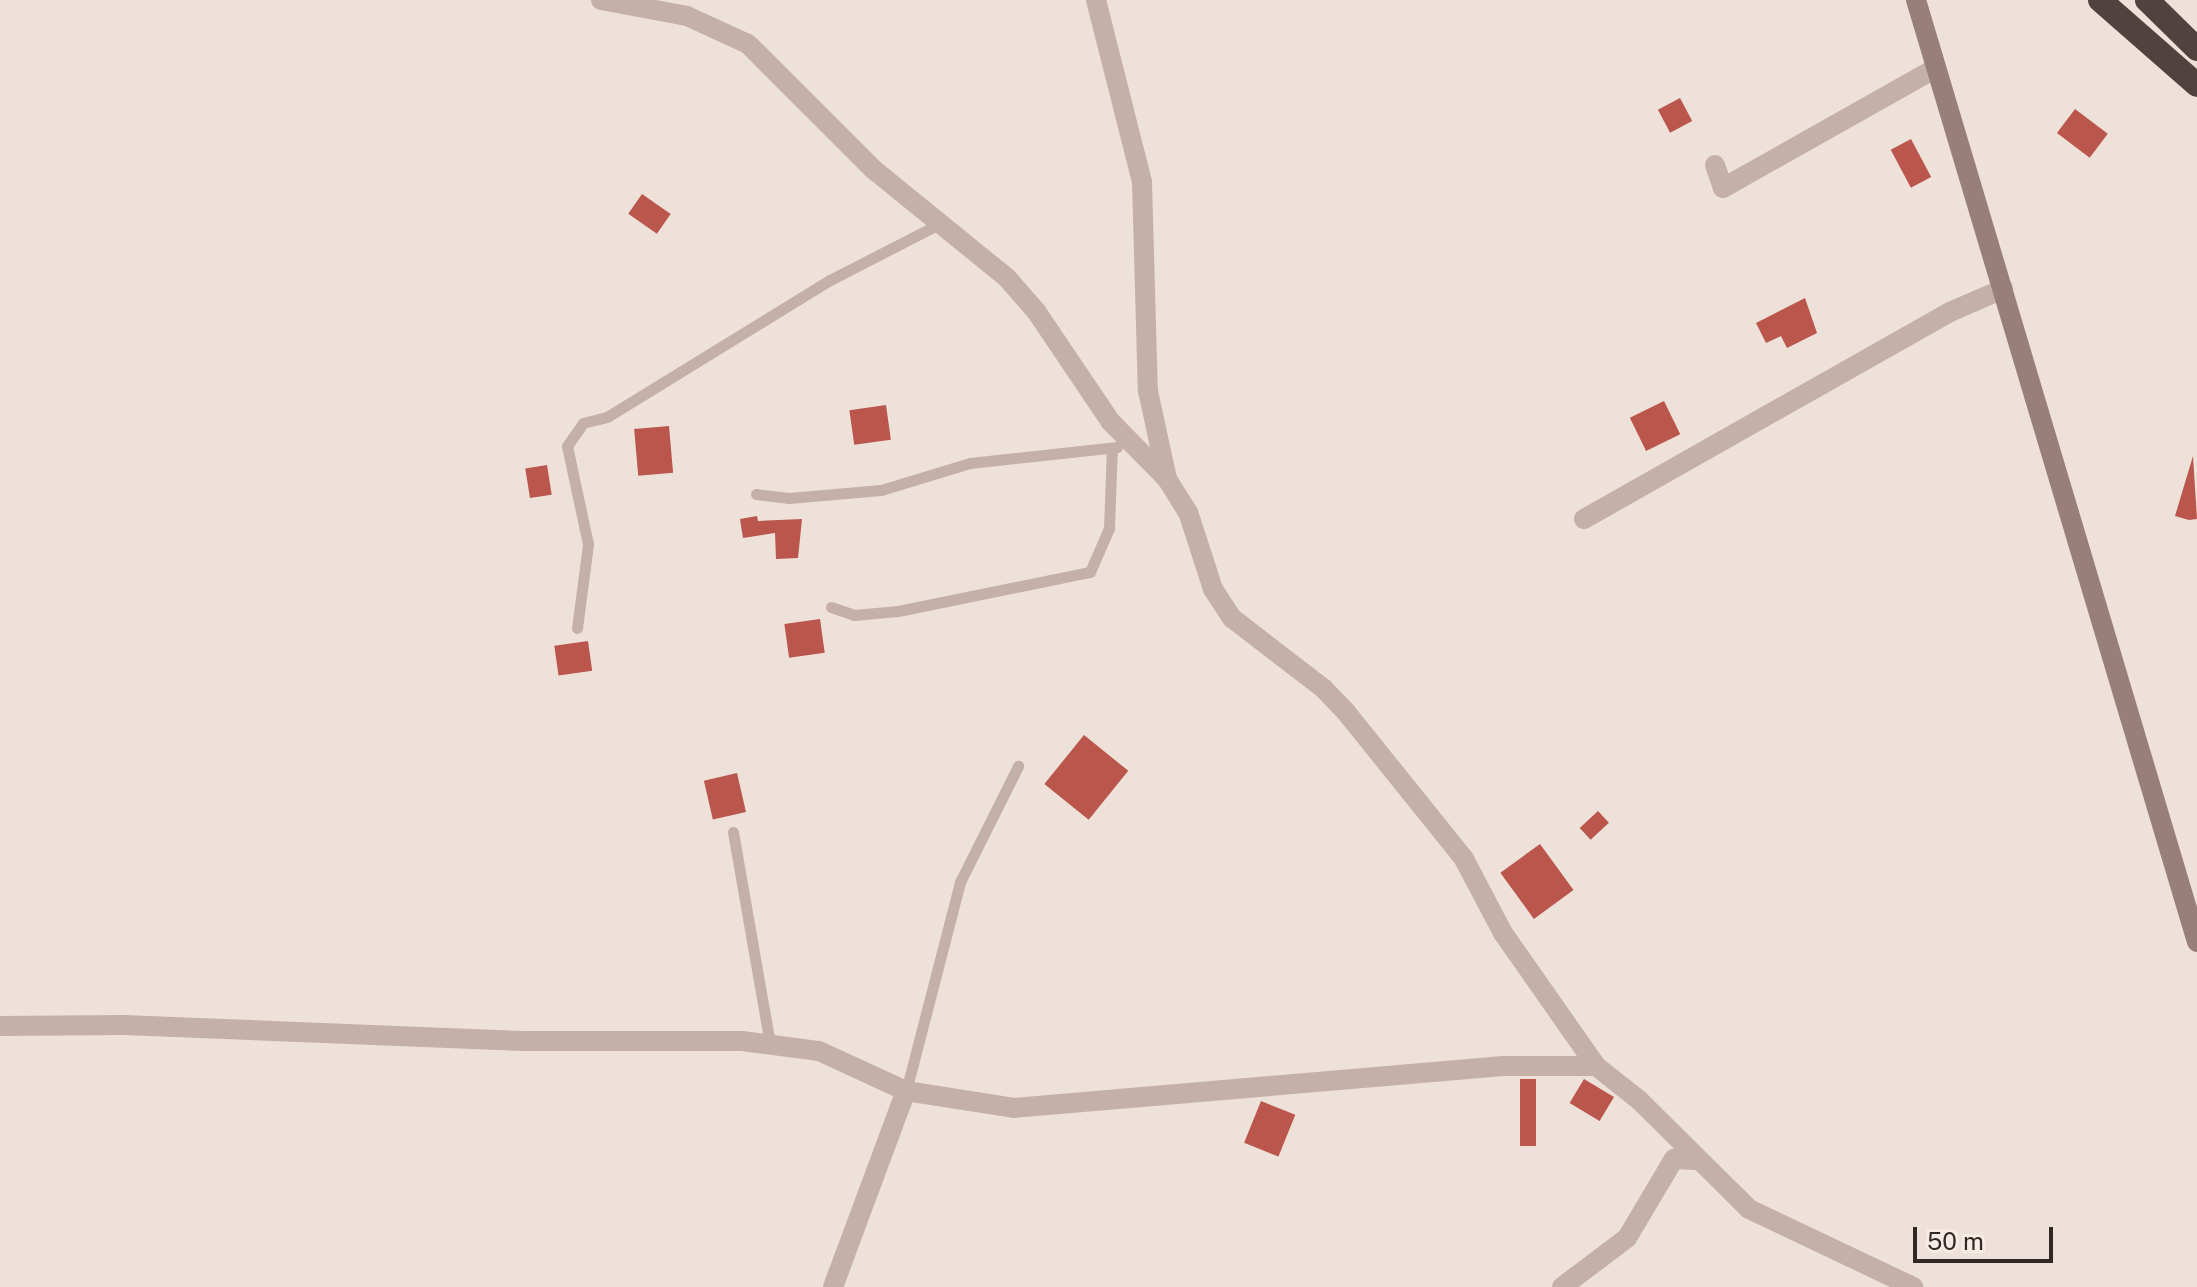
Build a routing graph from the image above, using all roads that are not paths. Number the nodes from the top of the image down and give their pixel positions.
1 (601, 0) edge
2 (1096, 0) edge
3 (1916, 0) edge
4 (2100, 0) edge
5 (2147, 0) edge
6 (2197, 49) edge
7 (1936, 68) junction
8 (2197, 85) edge
9 (1715, 165) dead end
10 (941, 223) junction
11 (2003, 289) junction
12 (1121, 446) junction
13 (1167, 479) junction
14 (756, 494) dead end
15 (1584, 519) dead end
16 (831, 607) dead end
17 (577, 628) dead end
18 (1018, 766) dead end
19 (733, 832) dead end
20 (2197, 942) edge
21 (0, 1026) edge
22 (770, 1044) junction
23 (1596, 1066) junction
24 (906, 1091) junction
25 (1695, 1160) junction
26 (833, 1287) edge
27 (1562, 1287) edge
28 (1913, 1287) edge

1 - 10 street
2 - 13 street
3 - 7 street
4 - 8 highway
5 - 6 highway
7 - 9 street
7 - 11 street
10 - 12 street
10 - 17 lane
11 - 15 street
11 - 20 street
12 - 13 street
12 - 14 lane
12 - 16 lane
13 - 23 street
18 - 24 lane
19 - 22 lane
21 - 22 street
22 - 24 street
23 - 24 street
23 - 25 street
24 - 26 street
25 - 27 street
25 - 28 street

